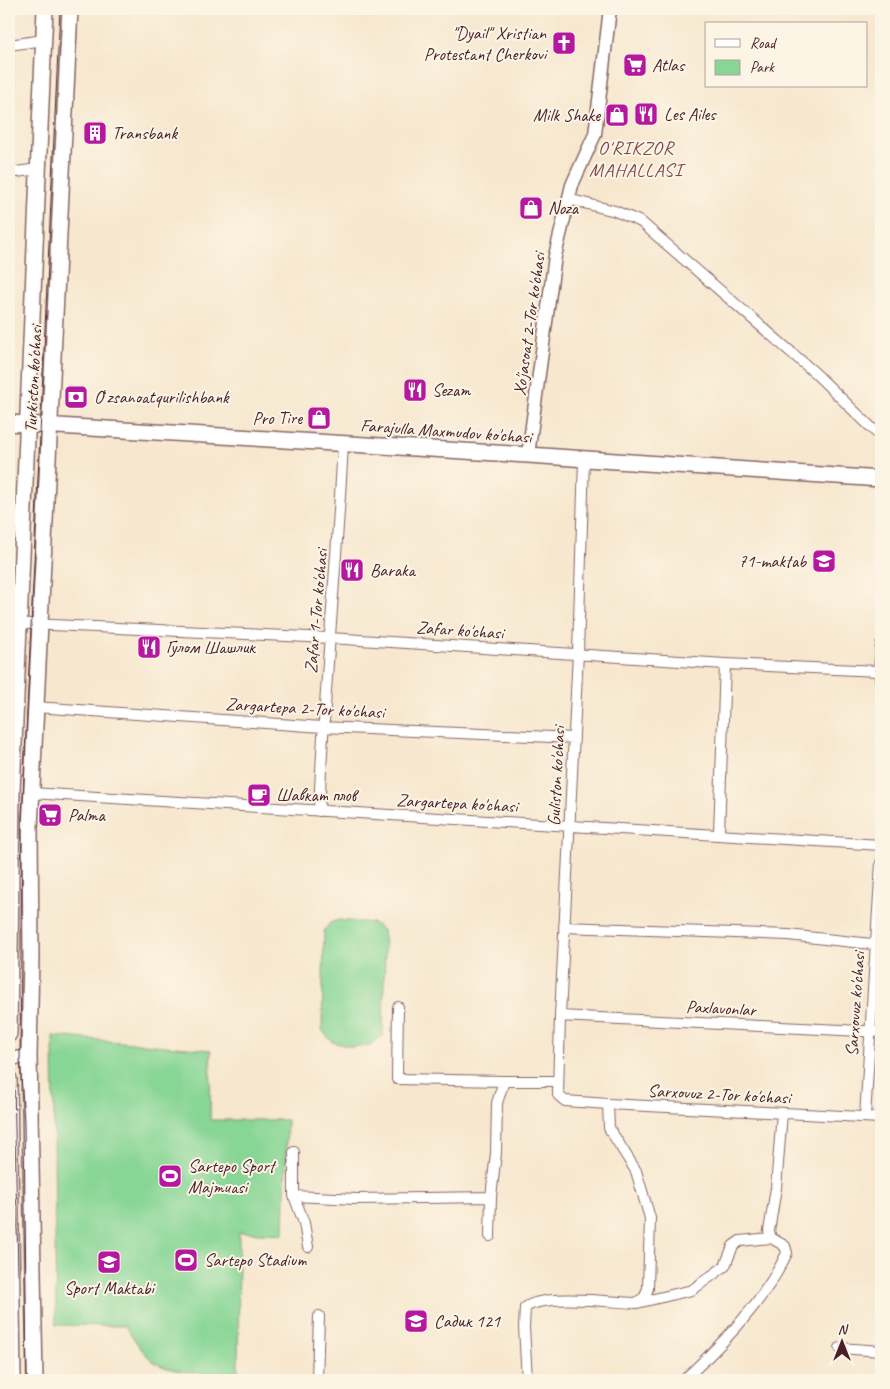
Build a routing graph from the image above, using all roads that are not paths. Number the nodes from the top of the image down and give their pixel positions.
1 (46, 9) edge
2 (70, 9) edge
3 (610, 9) edge
4 (44, 40) junction
5 (9, 45) edge
6 (38, 169) junction
7 (9, 173) edge
8 (568, 199) junction
9 (9, 422) edge
10 (26, 423) junction
11 (50, 424) junction
12 (881, 436) edge
13 (343, 443) junction
14 (528, 454) junction
15 (584, 458) junction
16 (881, 479) edge
17 (14, 623) edge
18 (39, 625) junction
19 (330, 638) junction
20 (881, 645) edge
21 (578, 653) junction
22 (724, 664) junction
23 (879, 671) junction
24 (881, 684) edge
25 (12, 706) edge
26 (35, 708) junction
27 (322, 727) junction
28 (574, 738) junction
29 (10, 792) edge
30 (31, 793) junction
31 (319, 812) junction
32 (570, 825) junction
33 (719, 834) junction
34 (881, 845) edge
35 (881, 863) edge
36 (564, 927) junction
37 (879, 945) edge
38 (398, 1007) dead end
39 (560, 1016) junction
40 (869, 1032) junction
41 (881, 1032) edge
42 (9, 1034) edge
43 (29, 1056) junction
44 (9, 1059) edge
45 (9, 1079) edge
46 (504, 1081) junction
47 (557, 1081) junction
48 (558, 1096) joint
49 (608, 1104) junction
50 (782, 1113) junction
51 (865, 1117) junction
52 (881, 1118) edge
53 (294, 1152) dead end
54 (294, 1196) junction
55 (491, 1197) junction
56 (10, 1230) edge
57 (490, 1236) dead end
58 (771, 1238) junction
59 (308, 1247) dead end
60 (636, 1303) junction
61 (319, 1316) dead end
62 (840, 1348) dead end
63 (881, 1351) edge
64 (13, 1380) edge
65 (35, 1380) edge
66 (317, 1380) edge
67 (527, 1380) edge
68 (684, 1380) edge

1 - 4 main road, Turkiston ko'chasi
2 - 11 main road, Turkiston ko'chasi
3 - 8 street, Xo'jasoat 2-Tor ko'chasi
4 - 5 street
4 - 6 main road, Turkiston ko'chasi
6 - 7 street
6 - 10 main road, Turkiston ko'chasi
8 - 12 street
8 - 14 street, Xo'jasoat 2-Tor ko'chasi
9 - 10 main road, Farajulla Maxmudov ko'chasi
10 - 11 main road, Farajulla Maxmudov ko'chasi
10 - 17 main road, Turkiston ko'chasi
11 - 13 main road, Farajulla Maxmudov ko'chasi
11 - 18 main road, Turkiston ko'chasi
13 - 14 main road, Farajulla Maxmudov ko'chasi
13 - 19 street, Zafar 1-Tor ko'chasi
14 - 15 main road, Farajulla Maxmudov ko'chasi
15 - 16 main road, Farajulla Maxmudov ko'chasi
15 - 21 street, Guliston ko'chasi
17 - 18 street, Zafar ko'chasi
17 - 25 main road, Turkiston ko'chasi
18 - 19 street, Zafar ko'chasi
18 - 26 main road, Turkiston ko'chasi
19 - 21 street, Zafar ko'chasi
19 - 27 street, Zafar 1-Tor ko'chasi
20 - 23 street
21 - 22 street, Zafar ko'chasi
21 - 28 street, Guliston ko'chasi
22 - 23 street, Zafar ko'chasi
22 - 33 street
23 - 24 street
25 - 29 main road, Turkiston ko'chasi
26 - 27 street, Zargartepa 2-Tor ko'chasi
26 - 30 main road, Turkiston ko'chasi
27 - 28 street, Zargartepa 2-Tor ko'chasi
27 - 31 street, Zafar 1-Tor ko'chasi
28 - 32 street, Guliston ko'chasi
29 - 42 main road, Turkiston ko'chasi
30 - 31 street, Zargartepa ko'chasi
30 - 43 main road, Turkiston ko'chasi
31 - 32 street, Zargartepa ko'chasi
32 - 33 street, Zargartepa ko'chasi
32 - 36 street, Guliston ko'chasi
33 - 34 street, Zargartepa ko'chasi
35 - 37 street, Sarxovuz ko'chasi
36 - 37 street
36 - 39 street, Guliston ko'chasi
37 - 40 street, Sarxovuz ko'chasi
38 - 46 street
39 - 40 street, Paxlavonlar
39 - 47 street, Guliston ko'chasi
40 - 41 street, Paxlavonlar
40 - 51 street, Sarxovuz ko'chasi
43 - 44 street
43 - 65 main road, Turkiston ko'chasi
45 - 56 main road
46 - 47 street
46 - 55 street
47 - 48 street, Guliston ko'chasi
48 - 49 street, Sarxovuz 2-Tor ko'chasi
49 - 50 street, Sarxovuz 2-Tor ko'chasi
49 - 60 street
50 - 51 street, Sarxovuz 2-Tor ko'chasi
50 - 58 street
51 - 52 street, Sarxovuz 2-Tor ko'chasi
53 - 54 street
54 - 55 street
54 - 59 street
55 - 57 street
56 - 64 main road
58 - 60 street
58 - 68 street
60 - 67 street
61 - 66 street
62 - 63 street

